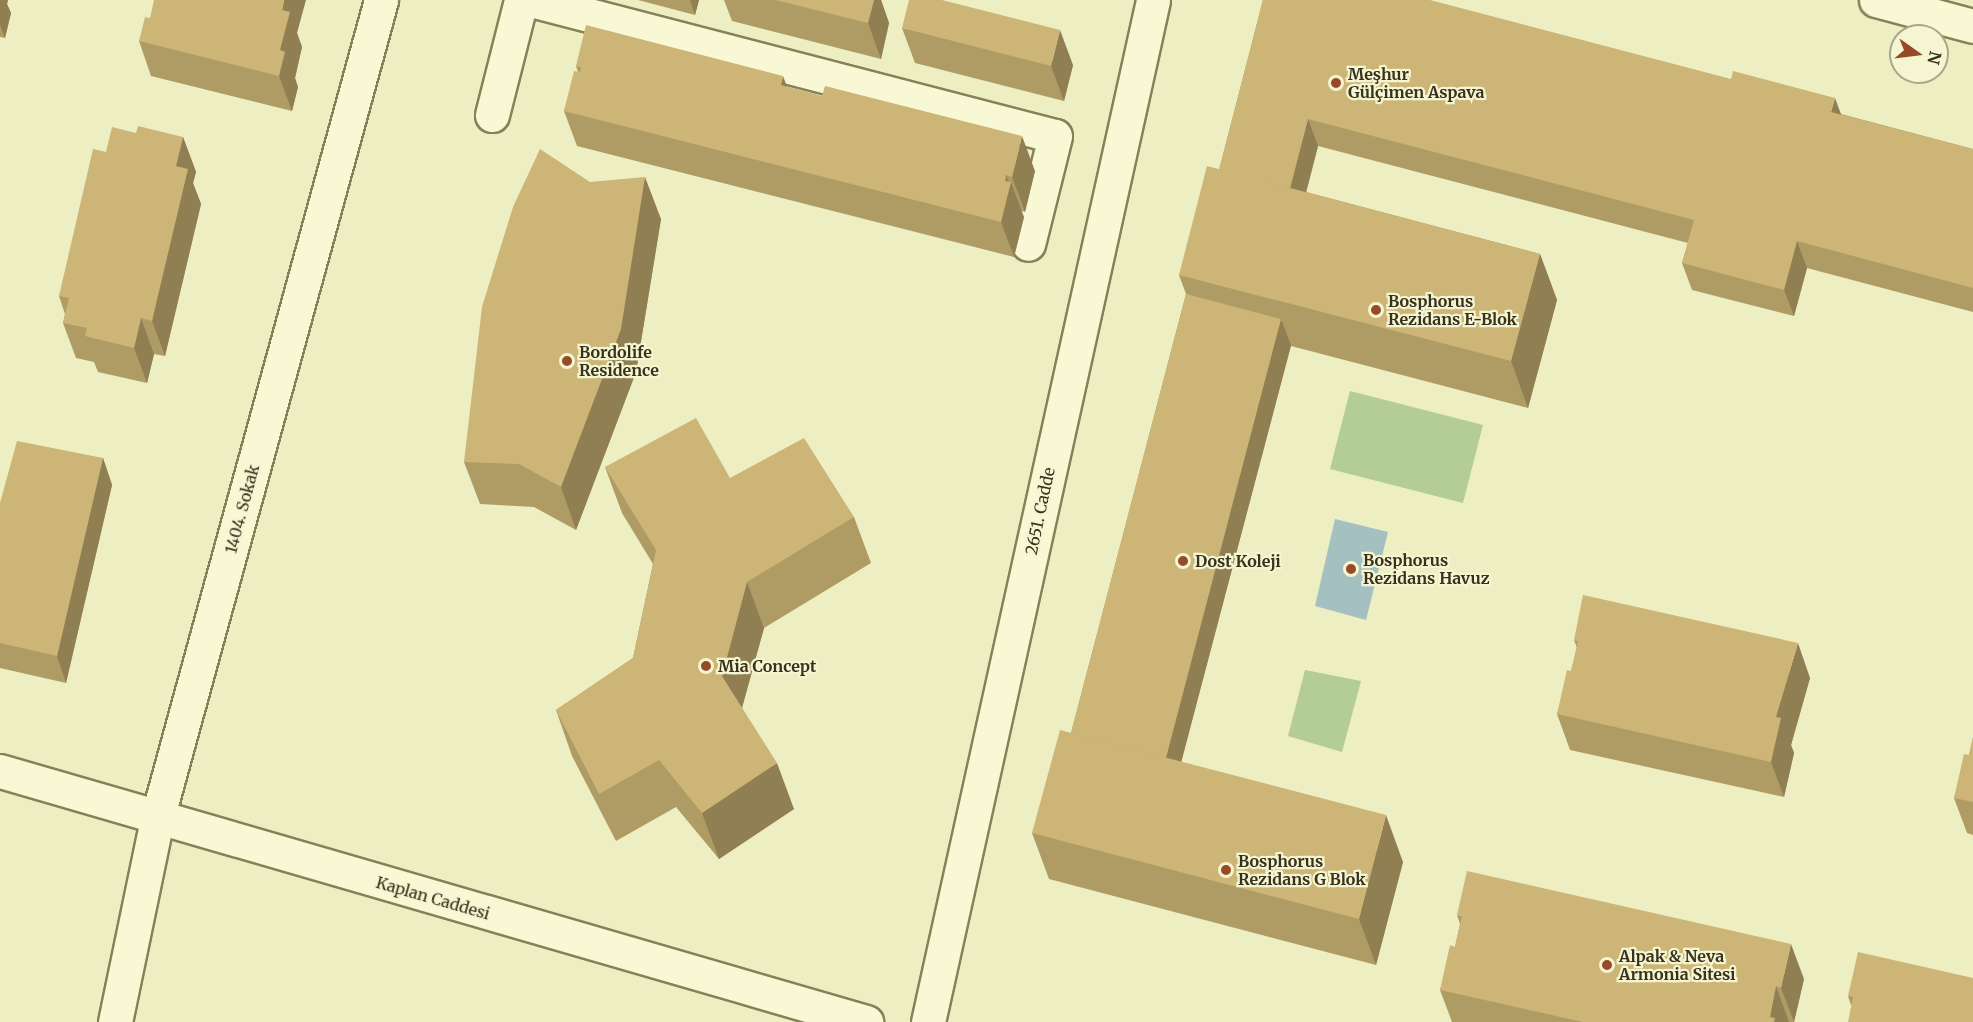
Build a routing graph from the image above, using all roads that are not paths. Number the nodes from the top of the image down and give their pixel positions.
1 (381, 0) edge
2 (521, 0) edge
3 (531, 0) edge
4 (1153, 0) edge
5 (1876, 0) edge
6 (1973, 26) edge
7 (492, 115) dead end
8 (1028, 244) dead end
9 (0, 771) edge
10 (158, 819) junction
11 (116, 1022) edge
12 (866, 1022) edge
13 (927, 1022) edge

1 - 10 street, 1404. Sokak
2 - 7 street
3 - 8 street
4 - 13 street, 2651. Cadde
5 - 6 street
9 - 10 street, Kaplan Caddesi
10 - 11 street, 1404. Sokak
10 - 12 street, Kaplan Caddesi

